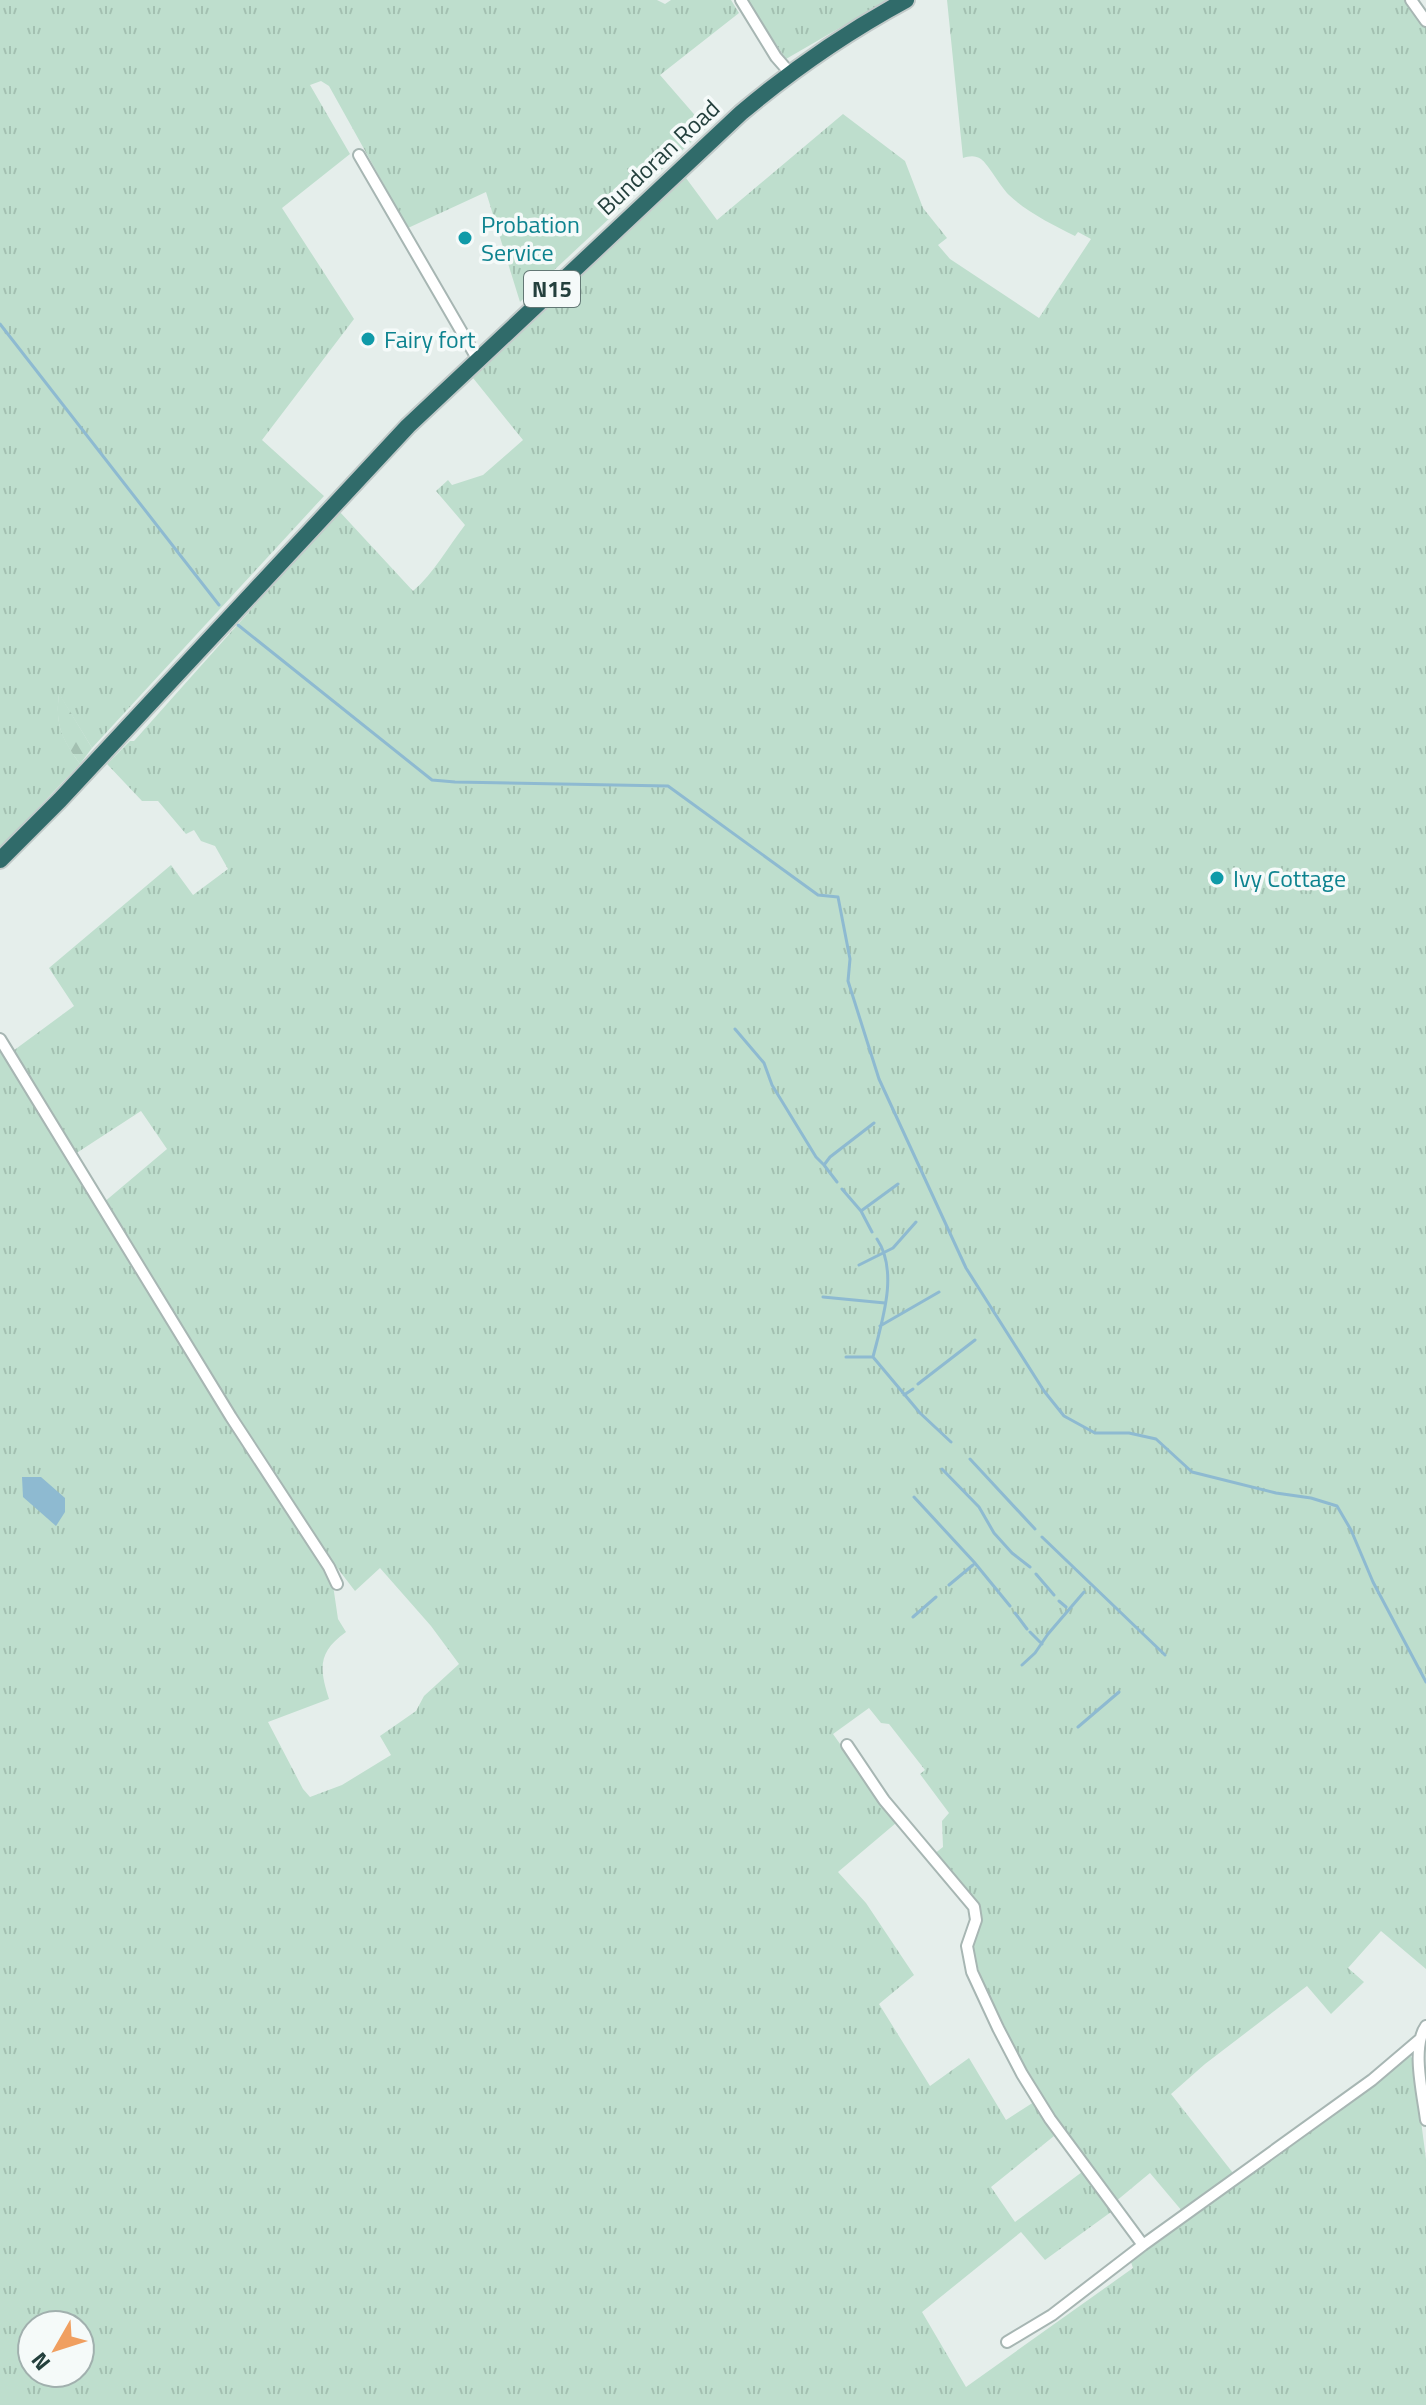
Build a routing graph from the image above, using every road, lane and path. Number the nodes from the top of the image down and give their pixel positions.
1 (741, 0) edge
2 (906, 0) edge
3 (1411, 0) edge
4 (1426, 21) edge
5 (790, 73) junction
6 (359, 155) dead end
7 (478, 360) junction
8 (0, 860) edge
9 (0, 1039) edge
10 (337, 1584) dead end
11 (847, 1745) dead end
12 (1426, 2026) edge
13 (1419, 2040) junction
14 (1426, 2120) edge
15 (1143, 2245) junction
16 (1007, 2342) dead end

1 - 5 street
2 - 5 highway, Bundoran Road / N15
3 - 4 street
5 - 7 highway, Bundoran Road / N15
6 - 7 street
7 - 8 highway, Bundoran Road / N15
9 - 10 street
11 - 15 street
12 - 13 street
13 - 14 street
13 - 15 street
15 - 16 street

